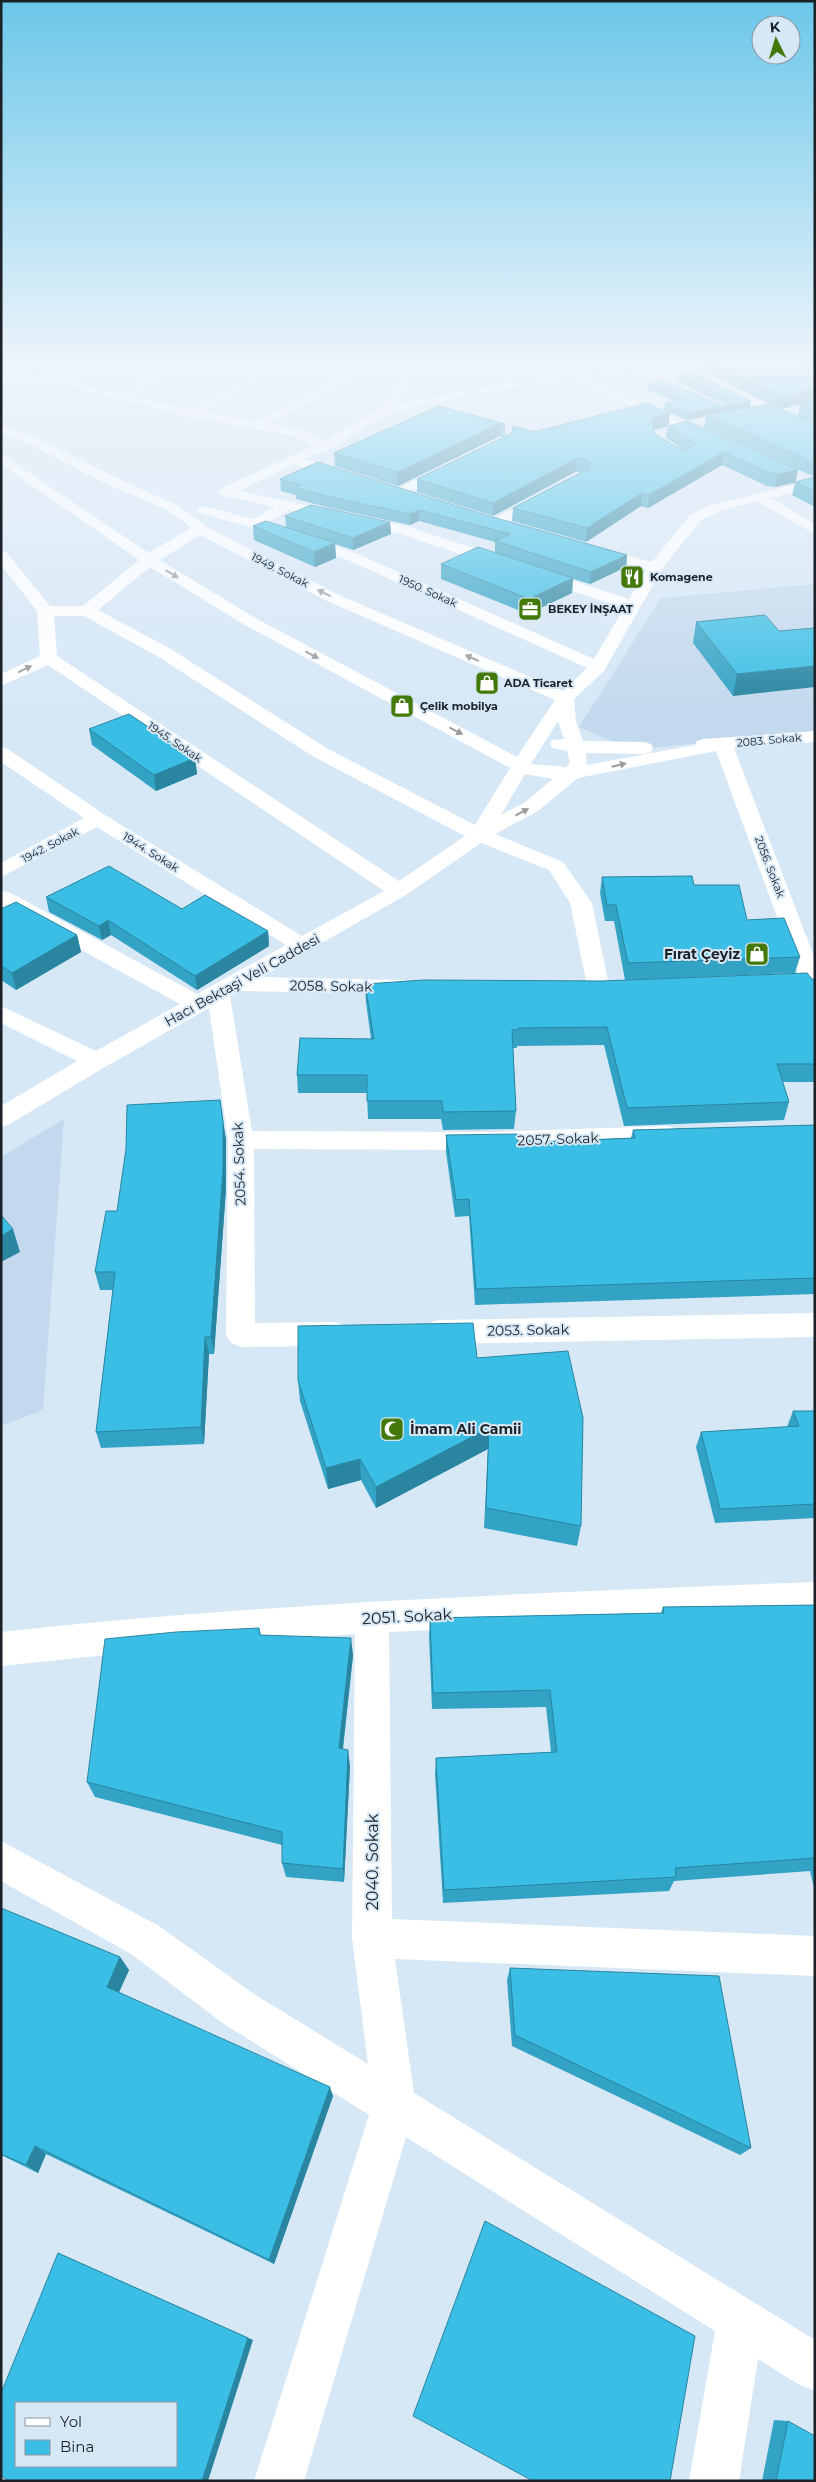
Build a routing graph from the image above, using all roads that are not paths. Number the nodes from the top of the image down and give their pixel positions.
1 (23, 481) edge
2 (113, 481) edge
3 (248, 481) edge
4 (360, 481) edge
5 (424, 481) edge
6 (364, 482) edge
7 (815, 484) edge
8 (382, 487) edge
9 (555, 491) edge
10 (225, 492) junction
11 (399, 493) junction
12 (758, 496) junction
13 (418, 499) edge
14 (289, 504) junction
15 (204, 510) junction
16 (196, 524) junction
17 (255, 524) junction
18 (513, 528) edge
19 (404, 530) junction
20 (815, 530) edge
21 (387, 539) edge
22 (579, 547) edge
23 (370, 548) dead end
24 (1, 555) edge
25 (353, 557) junction
26 (149, 560) junction
27 (655, 568) junction
28 (634, 606) junction
29 (45, 611) junction
30 (87, 611) junction
31 (49, 658) junction
32 (598, 667) junction
33 (1, 681) edge
34 (565, 698) junction
35 (815, 736) edge
36 (723, 744) junction
37 (576, 746) junction
38 (532, 747) junction
39 (1, 753) edge
40 (521, 765) junction
41 (572, 774) junction
42 (98, 819) junction
43 (478, 835) junction
44 (1, 871) edge
45 (399, 891) junction
46 (1, 897) edge
47 (303, 946) junction
48 (809, 983) edge
49 (423, 987) edge
50 (599, 989) edge
51 (218, 994) junction
52 (1, 1013) edge
53 (96, 1061) junction
54 (1, 1118) edge
55 (696, 1134) edge
56 (241, 1140) junction
57 (815, 1324) edge
58 (409, 1332) edge
59 (360, 1333) edge
60 (815, 1598) edge
61 (372, 1618) junction
62 (1, 1650) edge
63 (1, 1860) edge
64 (372, 1938) junction
65 (815, 1956) edge
66 (394, 2104) junction
67 (740, 2320) junction
68 (815, 2367) edge
69 (279, 2481) edge
70 (714, 2481) edge

1 - 26 street
2 - 16 street, 1949. Sokak
3 - 10 street
4 - 6 street
5 - 11 street
7 - 12 street, Hacı Bektaşi Veli Caddesi
8 - 11 street
9 - 18 street
10 - 14 street
10 - 15 street
11 - 13 street
12 - 20 street
12 - 27 street, Hacı Bektaşi Veli Caddesi
14 - 17 street
14 - 19 street
15 - 16 street
15 - 17 street, 1950. Sokak
16 - 26 street
34 -> 16 street, 1949. Sokak
17 - 25 street, 1950. Sokak
19 - 21 street
19 - 28 street
22 - 27 street
23 - 25 street
24 - 29 street
25 - 32 street, 1950. Sokak
26 - 30 street
26 -> 40 street
27 - 28 street, Hacı Bektaşi Veli Caddesi
28 - 32 street, Hacı Bektaşi Veli Caddesi
29 - 30 street
29 - 31 street
30 - 43 street
33 -> 31 street
31 - 45 street, 1945. Sokak
32 - 34 street, Hacı Bektaşi Veli Caddesi
34 - 37 street
34 - 38 street, Hacı Bektaşi Veli Caddesi
35 - 36 street, 2083. Sokak
36 - 37 street
41 -> 36 street
36 - 48 street, 2056. Sokak
37 - 38 street
37 - 41 street
38 - 40 street, Hacı Bektaşi Veli Caddesi
39 - 42 street, 1944. Sokak
40 - 41 street
40 - 43 street, Hacı Bektaşi Veli Caddesi
43 -> 41 street, Hacı Bektaşi Veli Caddesi
42 - 44 street, 1942. Sokak
42 - 47 street, 1944. Sokak
43 - 45 street, Hacı Bektaşi Veli Caddesi
43 - 50 street
45 - 47 street, Hacı Bektaşi Veli Caddesi
46 - 51 street
47 - 51 street, Hacı Bektaşi Veli Caddesi
49 - 51 street, 2058. Sokak
51 - 53 street, Hacı Bektaşi Veli Caddesi
51 - 56 street, 2054. Sokak
52 - 53 street
53 - 54 street, Hacı Bektaşi Veli Caddesi
55 - 56 street, 2057. Sokak
56 - 59 street, 2054. Sokak
57 - 58 street, 2053. Sokak
60 - 61 street, 2051. Sokak
61 - 62 street, 2051. Sokak
61 - 64 street, 2040. Sokak
63 - 66 street
64 - 65 street
64 - 66 street, 2040. Sokak
66 - 67 street
66 - 69 street
67 - 68 street
67 - 70 street

